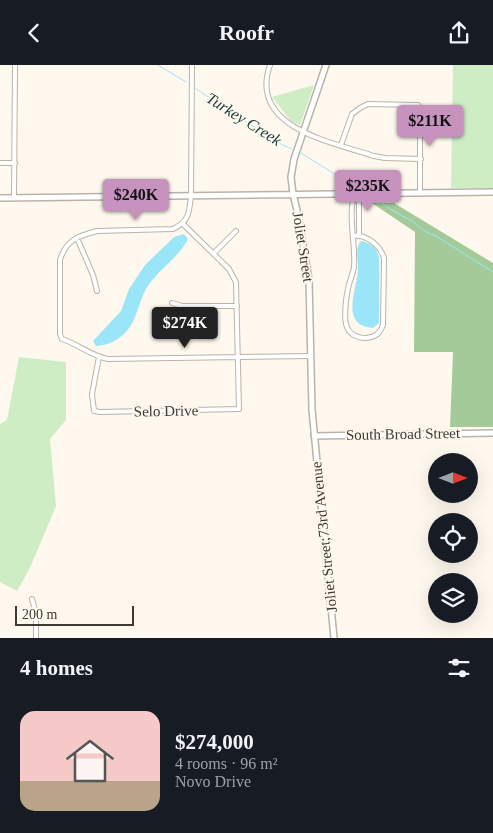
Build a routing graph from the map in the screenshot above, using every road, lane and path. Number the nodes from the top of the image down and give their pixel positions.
1 (16, 65) edge
2 (192, 65) edge
3 (270, 65) edge
4 (326, 65) edge
5 (303, 132) junction
6 (341, 145) junction
7 (420, 159) junction
8 (0, 163) edge
9 (15, 163) junction
10 (493, 192) edge
11 (420, 193) junction
12 (356, 194) junction
13 (293, 195) junction
14 (191, 197) junction
15 (0, 198) edge
16 (14, 198) junction
17 (183, 224) junction
18 (236, 231) dead end
19 (359, 235) junction
20 (353, 236) junction
21 (77, 238) junction
22 (214, 253) junction
23 (97, 291) dead end
24 (172, 303) dead end
25 (237, 306) junction
26 (311, 356) junction
27 (99, 357) junction
28 (238, 357) junction
29 (493, 433) edge
30 (314, 436) junction
31 (32, 599) dead end
32 (36, 638) edge
33 (334, 638) edge

1 - 9 street
2 - 14 street
3 - 5 street
4 - 5 street, Joliet Street
5 - 6 street
5 - 13 street, Joliet Street
6 - 7 street
6 - 7 street
7 - 11 street
8 - 9 street
9 - 16 street
10 - 11 street
11 - 12 street
12 - 13 street
12 - 19 street
12 - 20 street
13 - 14 street
13 - 26 street, Joliet Street
14 - 16 street
14 - 17 street
15 - 16 street
17 - 21 street
17 - 22 street
18 - 22 street
19 - 20 street
19 - 20 street
21 - 23 street
21 - 27 street
22 - 25 street
24 - 25 street
25 - 28 street
26 - 28 street
26 - 30 street, Joliet Street
27 - 28 street
27 - 28 street, Selo Drive
29 - 30 street, South Broad Street
30 - 33 street, Joliet Street;73rd Avenue
31 - 32 street

